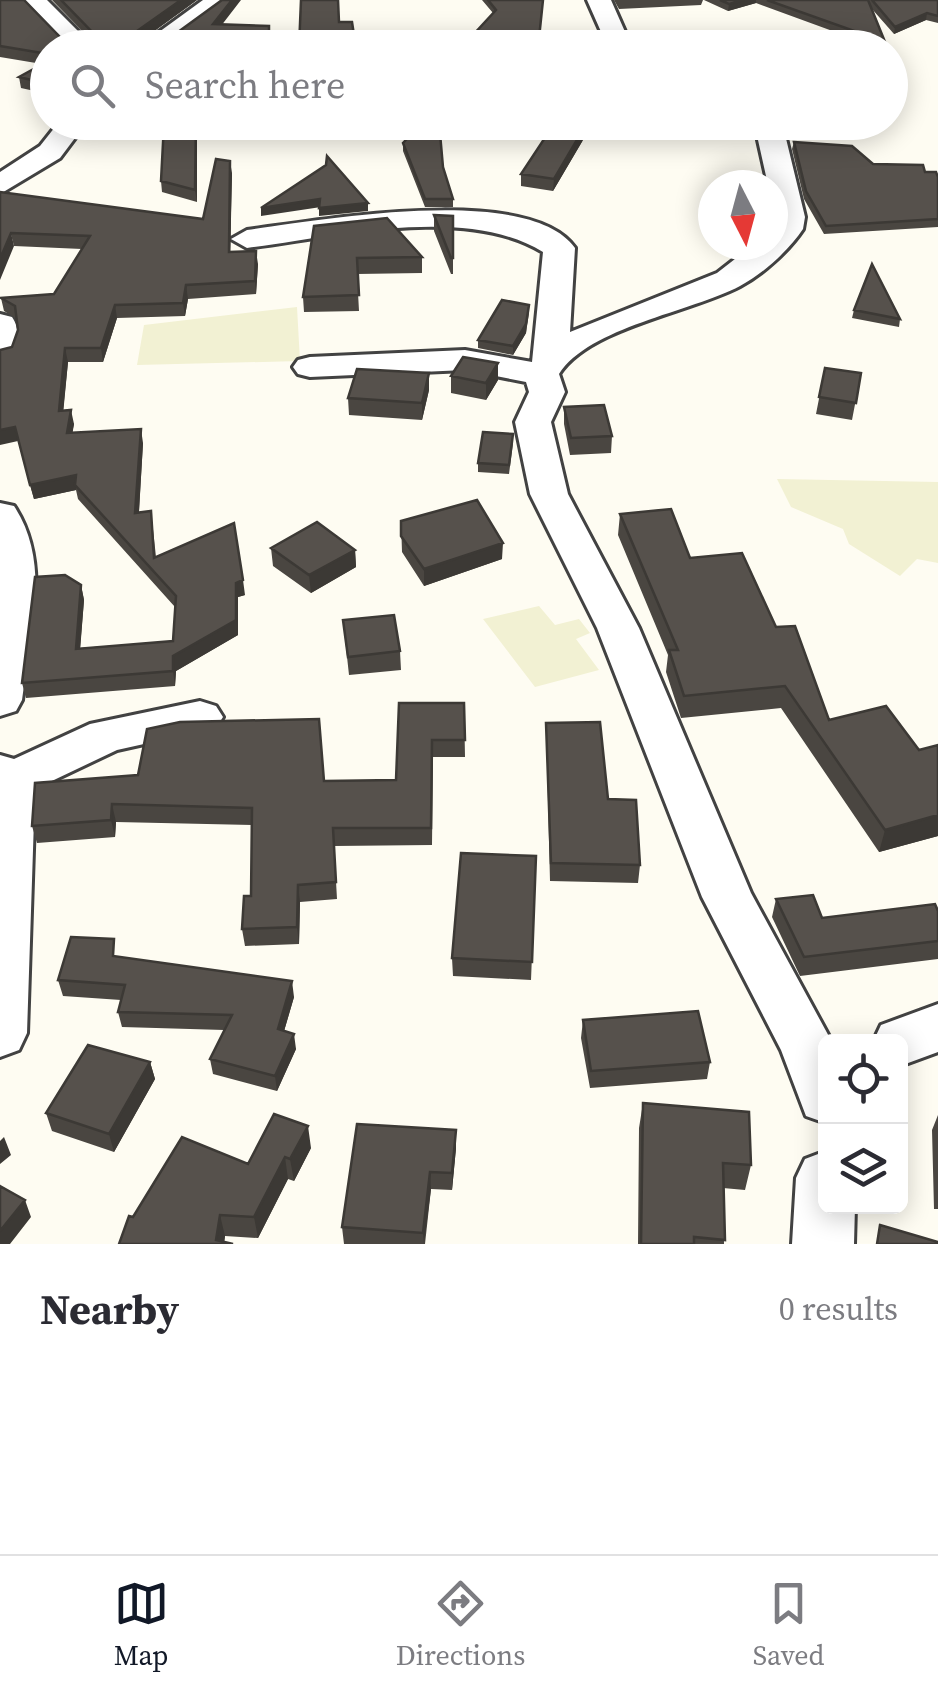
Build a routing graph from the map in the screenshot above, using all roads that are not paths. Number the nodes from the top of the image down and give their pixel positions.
1 (33, 0) edge
2 (219, 0) edge
3 (599, 0) edge
4 (64, 30) edge
5 (176, 30) edge
6 (612, 30) edge
7 (60, 140) edge
8 (772, 140) edge
9 (779, 170) edge
10 (0, 185) edge
11 (247, 239) dead end
12 (751, 260) edge
13 (0, 324) edge
14 (0, 352) edge
15 (546, 364) junction
16 (310, 367) dead end
17 (0, 515) edge
18 (0, 700) edge
19 (200, 717) edge
20 (5, 777) edge
21 (938, 1028) edge
22 (0, 1034) edge
23 (908, 1039) edge
24 (818, 1071) edge
25 (824, 1214) edge
26 (823, 1244) edge

1 - 4 street
2 - 5 street
3 - 6 street
7 - 10 street
8 - 9 street
11 - 15 street
12 - 15 street
13 - 14 street
15 - 16 street
15 - 24 street
17 - 18 street
19 - 20 street
20 - 22 street
21 - 23 street
25 - 26 street

